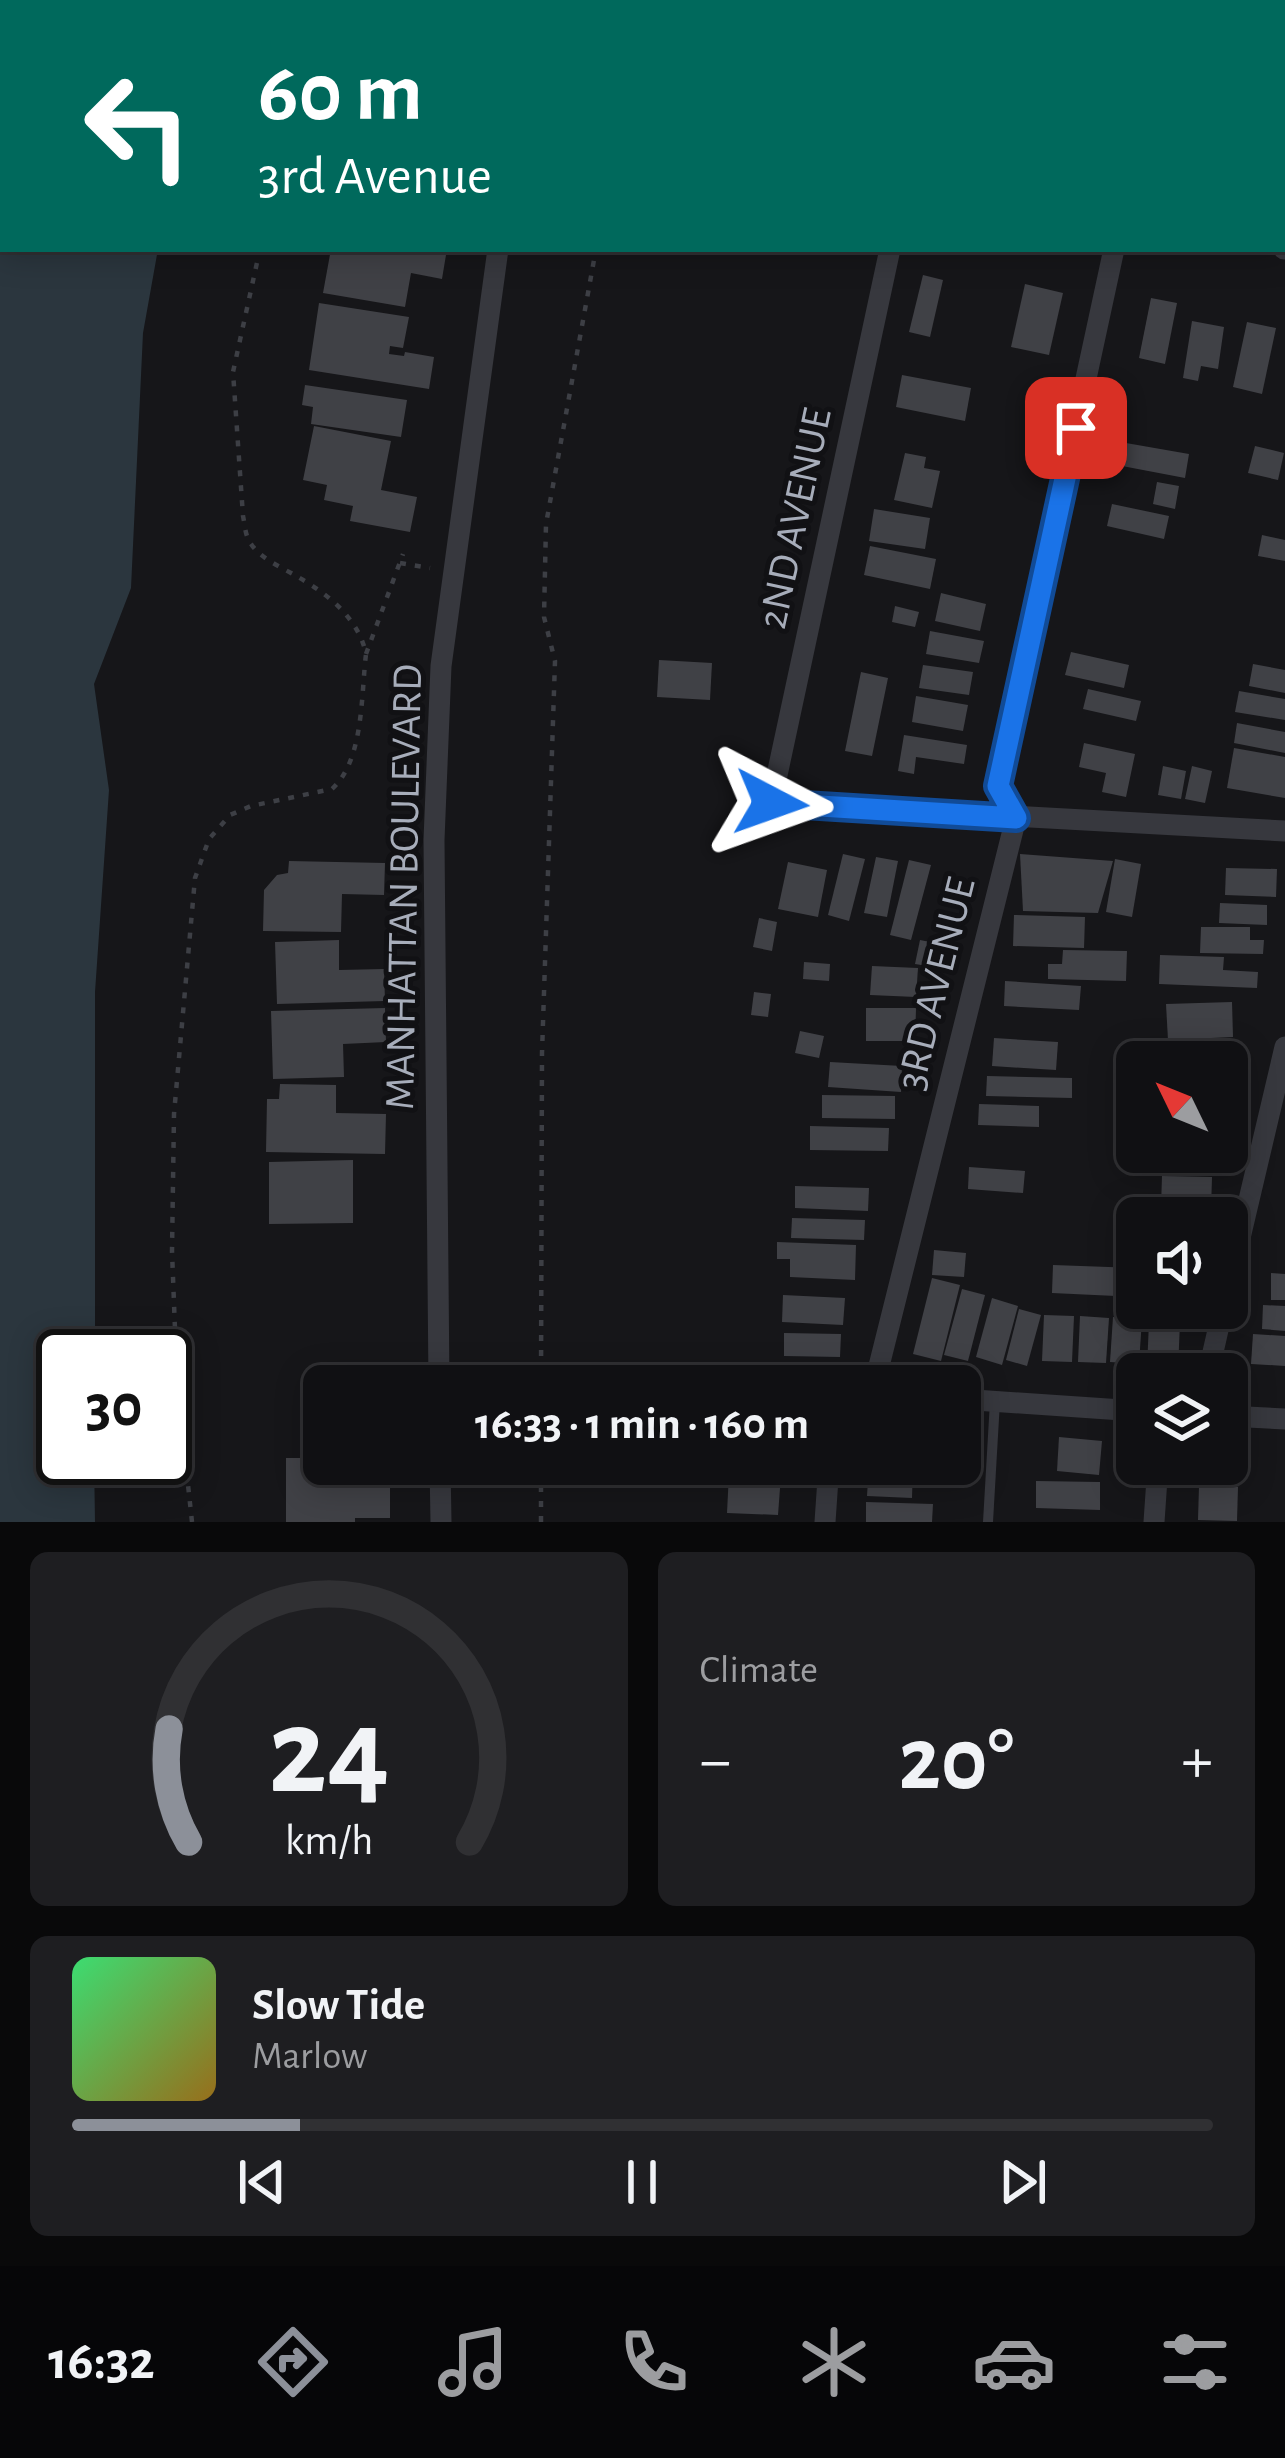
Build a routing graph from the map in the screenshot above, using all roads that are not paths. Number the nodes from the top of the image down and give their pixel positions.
1 (498, 252) edge
2 (889, 252) edge
3 (1113, 252) edge
4 (1016, 818) junction
5 (1285, 831) edge
6 (1285, 1047) edge
7 (1248, 1204) edge
8 (439, 1365) edge
9 (879, 1365) edge
10 (981, 1400) edge
11 (995, 1401) junction
12 (1116, 1410) edge
13 (1248, 1417) edge
14 (1285, 1419) edge
15 (440, 1485) edge
16 (828, 1485) edge
17 (1157, 1485) edge
18 (441, 1522) edge
19 (826, 1522) edge
20 (988, 1522) edge
21 (1154, 1522) edge

1 - 8 street, MANHATTAN BOULEVARD
2 - 4 street, 2ND AVENUE
3 - 4 street, 3RD AVENUE
4 - 5 street
4 - 9 street, 3RD AVENUE
6 - 7 street
10 - 11 street
11 - 12 street
11 - 20 lane
13 - 14 street
15 - 18 street
16 - 19 street
17 - 21 street

